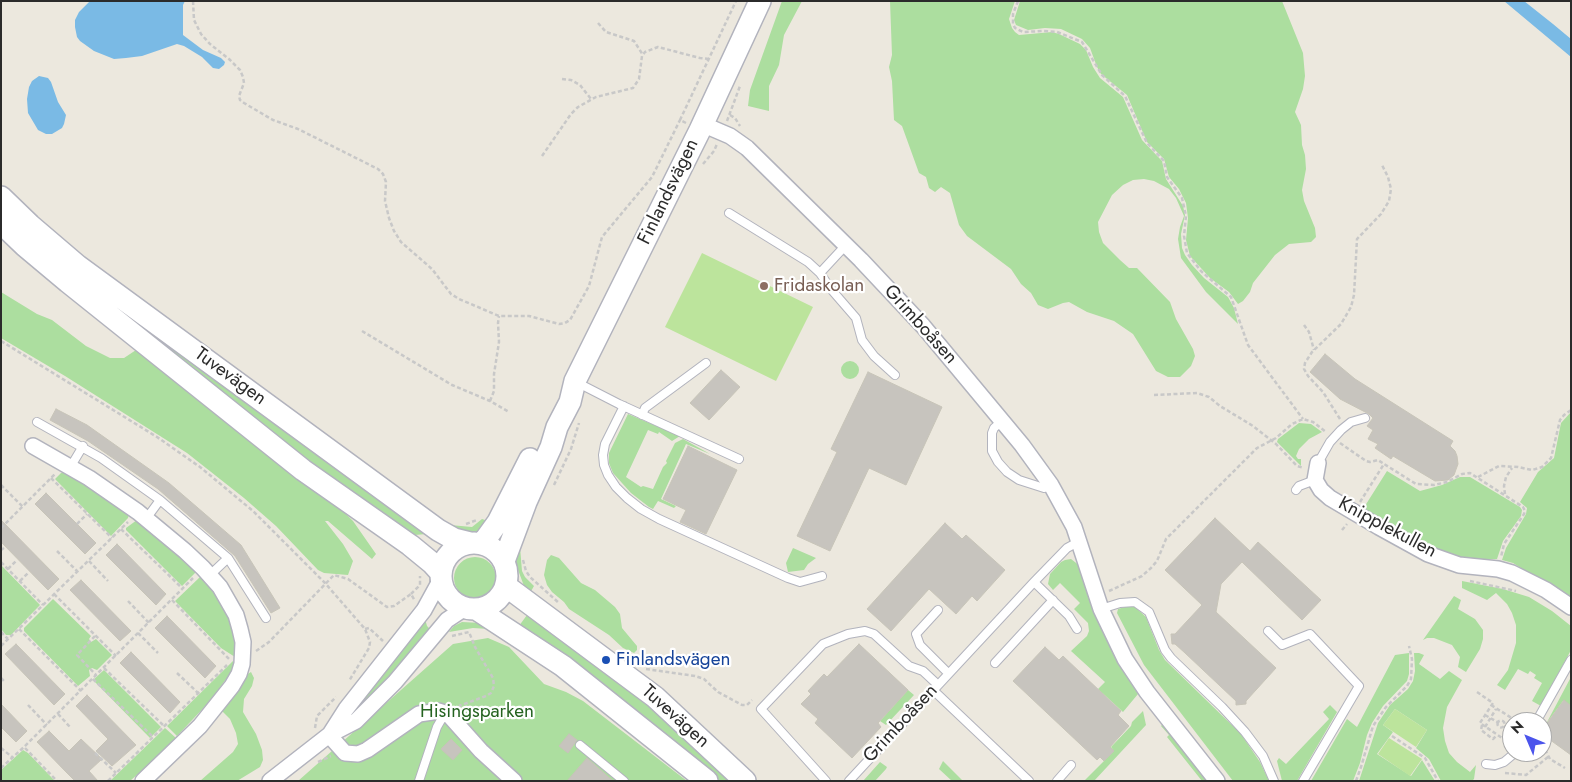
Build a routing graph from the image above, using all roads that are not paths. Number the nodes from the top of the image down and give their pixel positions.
1 (760, 1) edge
2 (693, 123) junction
3 (1, 197) edge
4 (729, 213) dead end
5 (1, 223) edge
6 (846, 245) junction
7 (820, 273) junction
8 (706, 363) dead end
9 (895, 375) dead end
10 (574, 381) junction
11 (624, 406) junction
12 (642, 415) junction
13 (1365, 418) dead end
14 (1002, 421) junction
15 (37, 422) dead end
16 (34, 446) dead end
17 (83, 446) junction
18 (739, 459) dead end
19 (1318, 463) joint
20 (67, 465) junction
21 (1315, 480) junction
22 (1051, 485) junction
23 (1296, 490) dead end
24 (160, 500) junction
25 (142, 515) junction
26 (1080, 541) junction
27 (476, 543) junction
28 (228, 558) junction
29 (513, 558) junction
30 (207, 572) junction
31 (441, 576) junction
32 (822, 576) dead end
33 (1034, 582) junction
34 (506, 586) junction
35 (1053, 600) junction
36 (1571, 607) edge
37 (471, 608) junction
38 (1101, 609) junction
39 (938, 610) dead end
40 (266, 618) dead end
41 (1077, 630) dead end
42 (1268, 631) dead end
43 (1571, 660) edge
44 (994, 663) dead end
45 (948, 673) junction
46 (935, 687) junction
47 (1542, 712) edge
48 (448, 714) junction
49 (329, 735) junction
50 (580, 744) dead end
51 (1504, 762) edge
52 (1486, 764) dead end
53 (1071, 766) dead end
54 (143, 781) edge
55 (270, 781) edge
56 (419, 781) edge
57 (514, 781) edge
58 (624, 781) edge
59 (707, 781) edge
60 (745, 781) edge
61 (826, 781) edge
62 (849, 781) edge
63 (1029, 781) edge
64 (1057, 781) edge
65 (1216, 781) edge
66 (1274, 781) edge
67 (1303, 781) edge

1 - 2 main road, Finlandsvägen
2 - 6 street, Grimboåsen
2 - 10 main road, Finlandsvägen
3 - 27 main road, Tuvevägen
4 - 7 lane
5 - 31 main road, Tuvevägen
6 - 7 lane
6 - 14 street, Grimboåsen
7 - 9 lane
8 - 12 lane
10 - 11 lane
10 - 27 main road, Finlandsvägen
10 - 29 main road, Finlandsvägen
11 - 12 lane
11 - 32 lane
12 - 18 lane
13 - 19 lane
14 - 22 street, Grimboåsen
14 - 22 lane
15 - 17 lane
16 - 20 street
17 - 20 lane
17 - 24 lane
19 - 21 street
20 - 25 street
21 - 23 lane
21 - 36 street, Knipplekullen
22 - 26 street, Grimboåsen
24 - 25 lane
24 - 28 lane
25 - 30 street
26 - 33 lane, Grimboåsen
26 - 38 street, Grimboåsen
27 - 29 main road, Tuvevägen
27 - 31 main road
28 - 30 lane
28 - 40 lane
29 - 34 main road
30 - 54 street
31 - 37 main road, Tuvevägen
31 - 49 street
33 - 35 lane
33 - 45 lane, Grimboåsen
34 - 37 main road
34 - 60 main road, Tuvevägen
35 - 41 lane
35 - 44 lane
37 - 49 street
37 - 59 main road, Tuvevägen
38 - 65 street, Grimboåsen
38 - 66 lane
39 - 45 lane
42 - 67 lane
43 - 47 lane
45 - 46 lane, Grimboåsen
46 - 61 lane
46 - 62 lane, Grimboåsen
46 - 63 lane
48 - 49 street
48 - 56 lane
48 - 57 street
49 - 55 street
50 - 58 lane
51 - 52 lane
53 - 64 lane

